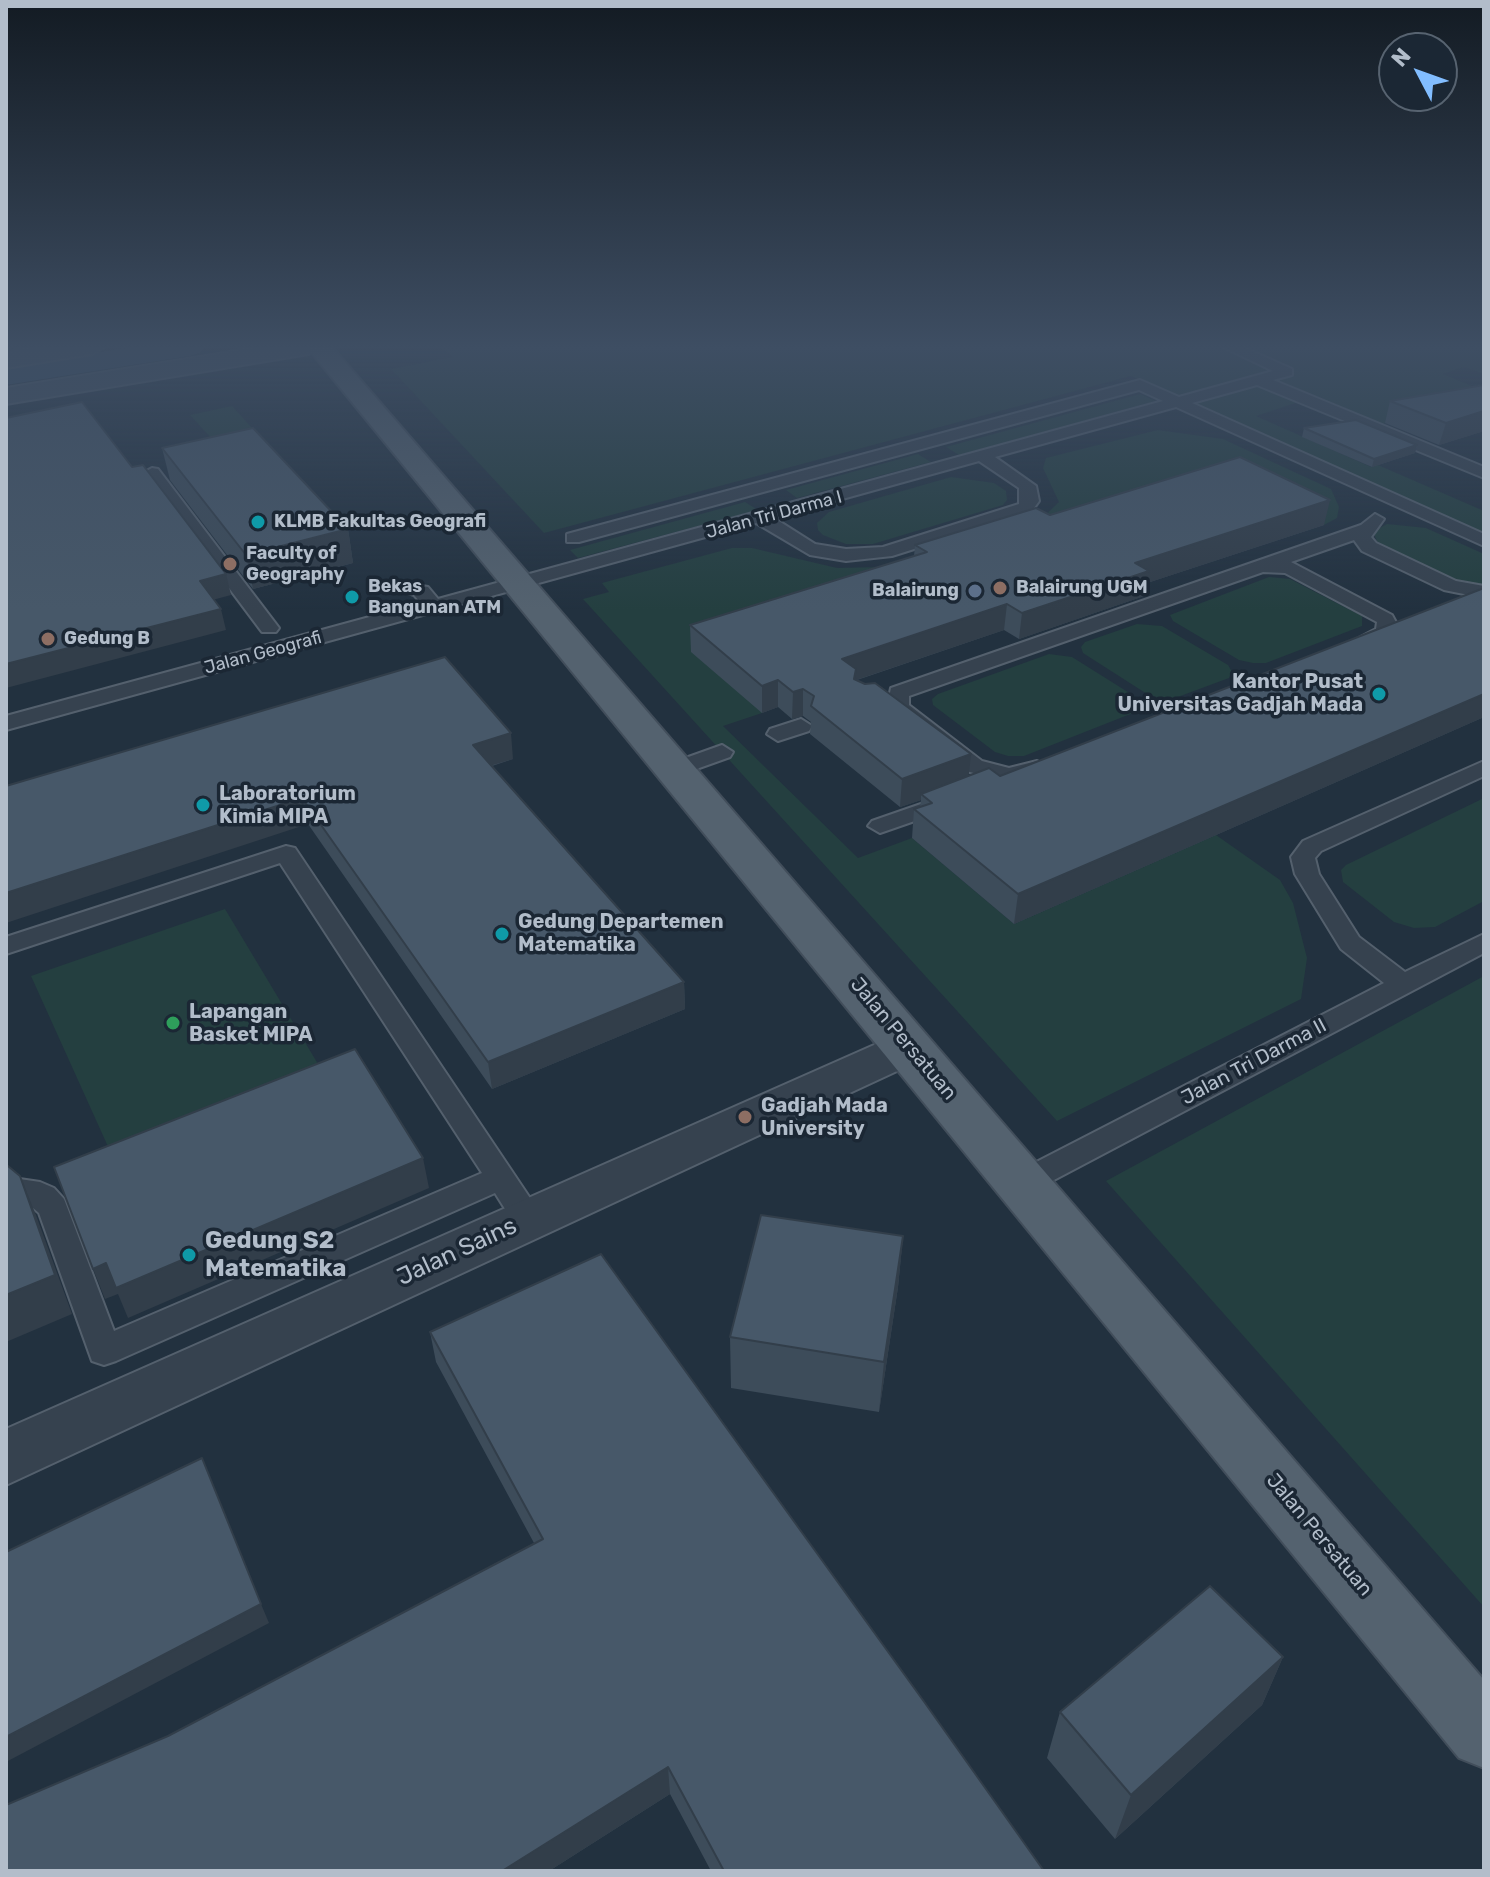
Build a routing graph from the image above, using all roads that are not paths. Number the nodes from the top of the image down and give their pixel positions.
1 (393, 435) edge
2 (955, 435) edge
3 (1065, 435) edge
4 (1249, 435) edge
5 (1391, 435) edge
6 (920, 444) junction
7 (984, 457) junction
8 (956, 465) junction
9 (152, 473) edge
10 (1484, 473) edge
11 (757, 488) junction
12 (1379, 494) junction
13 (790, 510) junction
14 (761, 518) junction
15 (1367, 529) junction
16 (573, 538) dead end
17 (1484, 541) edge
18 (1259, 566) junction
19 (520, 585) junction
20 (410, 587) dead end
21 (1484, 593) edge
22 (1455, 605) edge
23 (435, 608) junction
24 (1413, 622) edge
25 (269, 628) dead end
26 (1384, 633) junction
27 (1344, 648) edge
28 (907, 688) junction
29 (879, 698) edge
30 (6, 723) edge
31 (801, 726) edge
32 (778, 734) dead end
33 (722, 752) dead end
34 (1055, 761) edge
35 (1484, 768) edge
36 (674, 770) junction
37 (1026, 772) junction
38 (880, 826) dead end
39 (1484, 942) edge
40 (6, 946) edge
41 (1403, 984) junction
42 (908, 1046) junction
43 (1024, 1182) junction
44 (6, 1189) edge
45 (514, 1199) junction
46 (6, 1458) edge
47 (1484, 1733) edge

1 - 19 main road, Jalan Persatuan
2 - 6 lane
3 - 7 lane, Jalan Tri Darma I
4 - 12 lane
5 - 10 lane
6 - 8 lane
6 - 11 lane
7 - 8 lane, Jalan Tri Darma I
7 - 14 lane
8 - 13 lane, Jalan Tri Darma I
9 - 25 lane
11 - 13 lane
11 - 16 lane
12 - 15 lane
12 - 17 lane
13 - 14 lane, Jalan Tri Darma I
14 - 19 lane, Jalan Tri Darma I
15 - 18 lane
15 - 21 lane
18 - 26 lane
18 - 28 lane
19 - 23 lane, Jalan Geografi
19 - 36 main road, Jalan Persatuan
20 - 23 lane
21 - 22 lane
23 - 30 lane, Jalan Geografi
24 - 26 lane
26 - 27 lane
28 - 29 lane
28 - 37 lane
31 - 32 lane
33 - 36 lane
34 - 37 lane
35 - 41 lane
36 - 42 main road, Jalan Persatuan
37 - 38 lane
39 - 41 lane, Jalan Tri Darma II
40 - 45 lane
41 - 43 lane, Jalan Tri Darma II
42 - 43 main road, Jalan Persatuan
42 - 45 street, Jalan Sains
43 - 47 main road, Jalan Persatuan
44 - 45 lane
45 - 46 street, Jalan Sains

